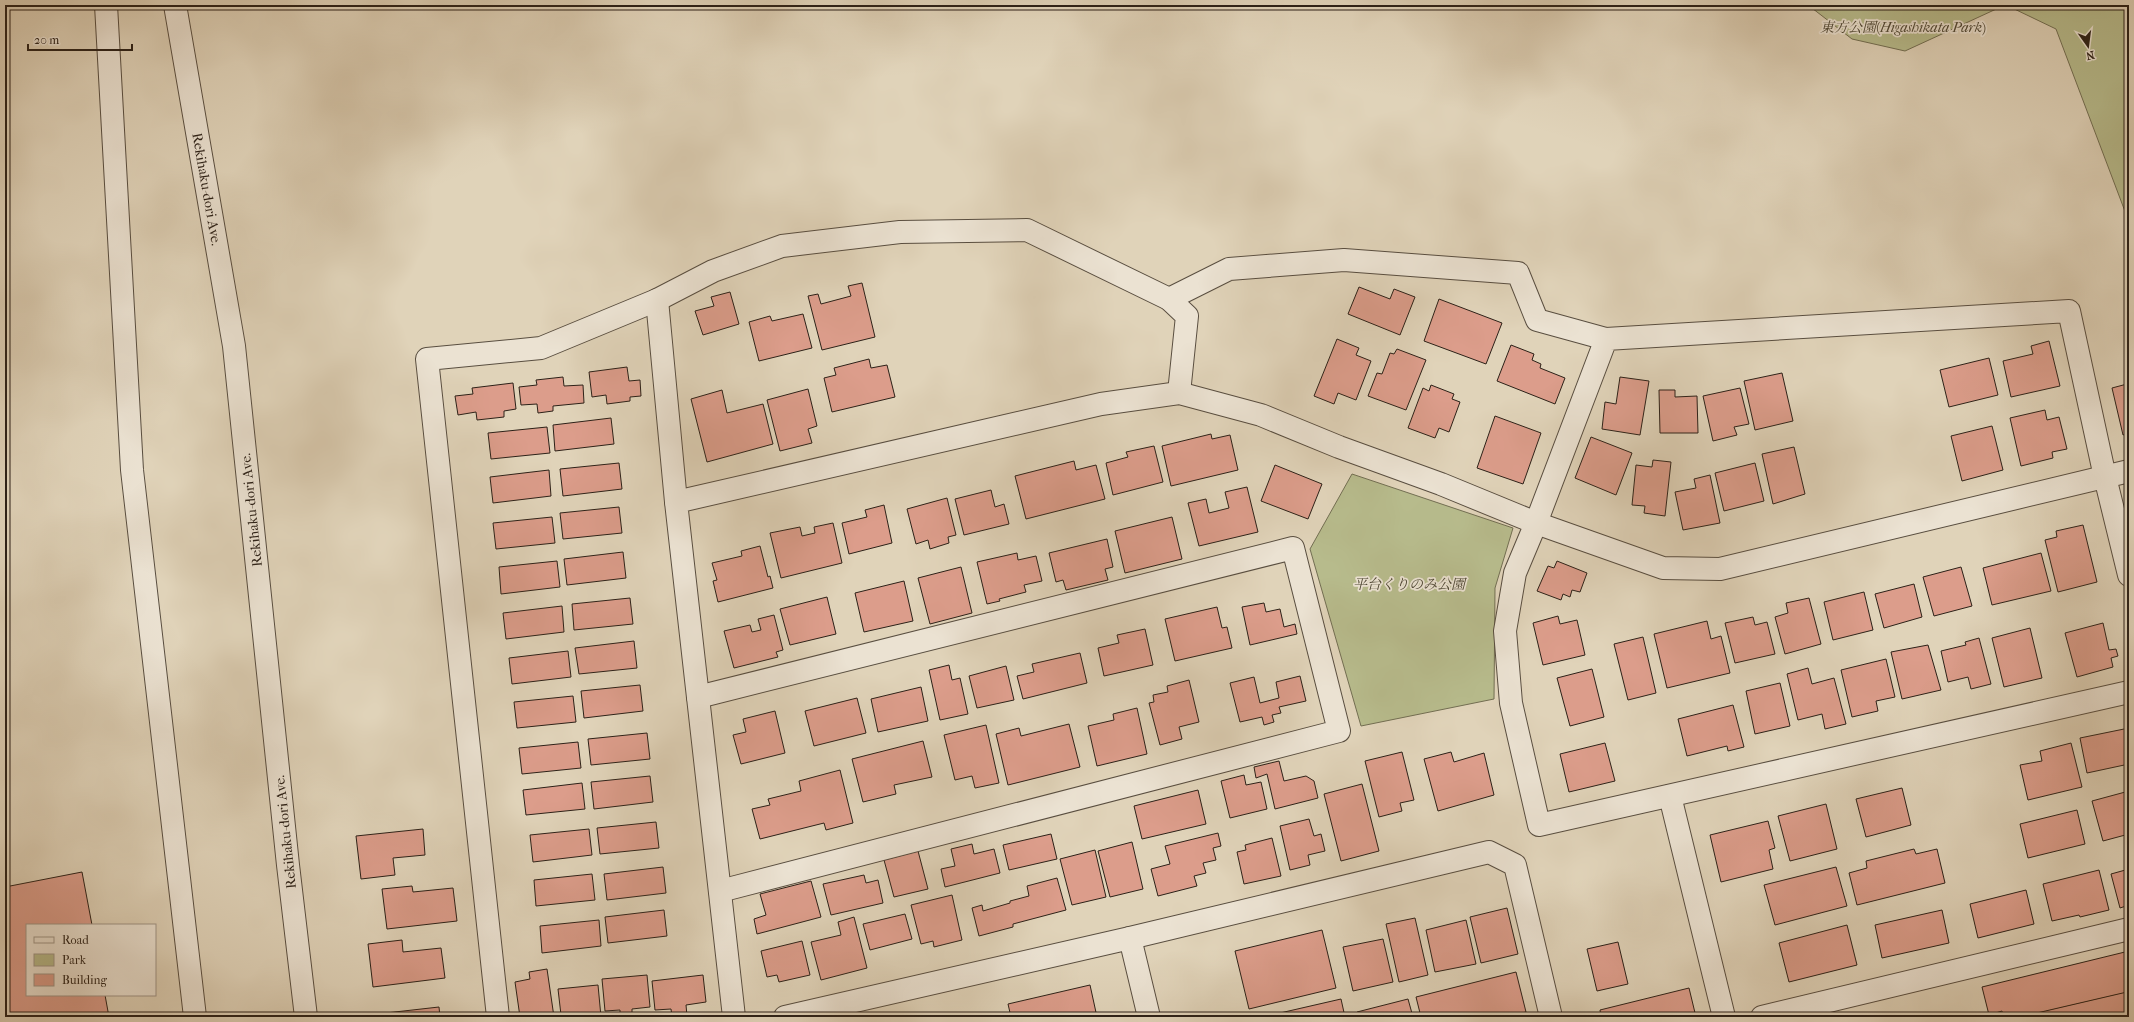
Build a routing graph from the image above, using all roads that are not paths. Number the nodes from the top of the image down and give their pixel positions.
1 (106, 5) edge
2 (175, 5) edge
3 (657, 300) junction
4 (1169, 300) junction
5 (1606, 339) junction
6 (1179, 393) junction
7 (2129, 471) edge
8 (2105, 477) junction
9 (676, 502) junction
10 (1536, 523) junction
11 (2129, 575) edge
12 (2129, 692) edge
13 (698, 697) junction
14 (1670, 796) junction
15 (720, 891) junction
16 (2129, 929) edge
17 (1130, 938) junction
18 (194, 1017) edge
19 (306, 1017) edge
20 (498, 1017) edge
21 (734, 1017) edge
22 (785, 1017) edge
23 (1149, 1017) edge
24 (1551, 1017) edge
25 (1724, 1017) edge
26 (1762, 1017) edge

1 - 18 street
2 - 19 street, Rekihaku-dori Ave.
3 - 4 street
3 - 9 street
3 - 20 street
4 - 5 street
4 - 6 street
5 - 8 street
5 - 10 street
6 - 9 street
6 - 10 street
7 - 8 street
8 - 10 street
8 - 11 street
9 - 13 street
10 - 14 street
12 - 14 street
13 - 15 street
13 - 15 street
14 - 25 street
15 - 21 street
16 - 26 street
17 - 22 street
17 - 23 street
17 - 24 street

